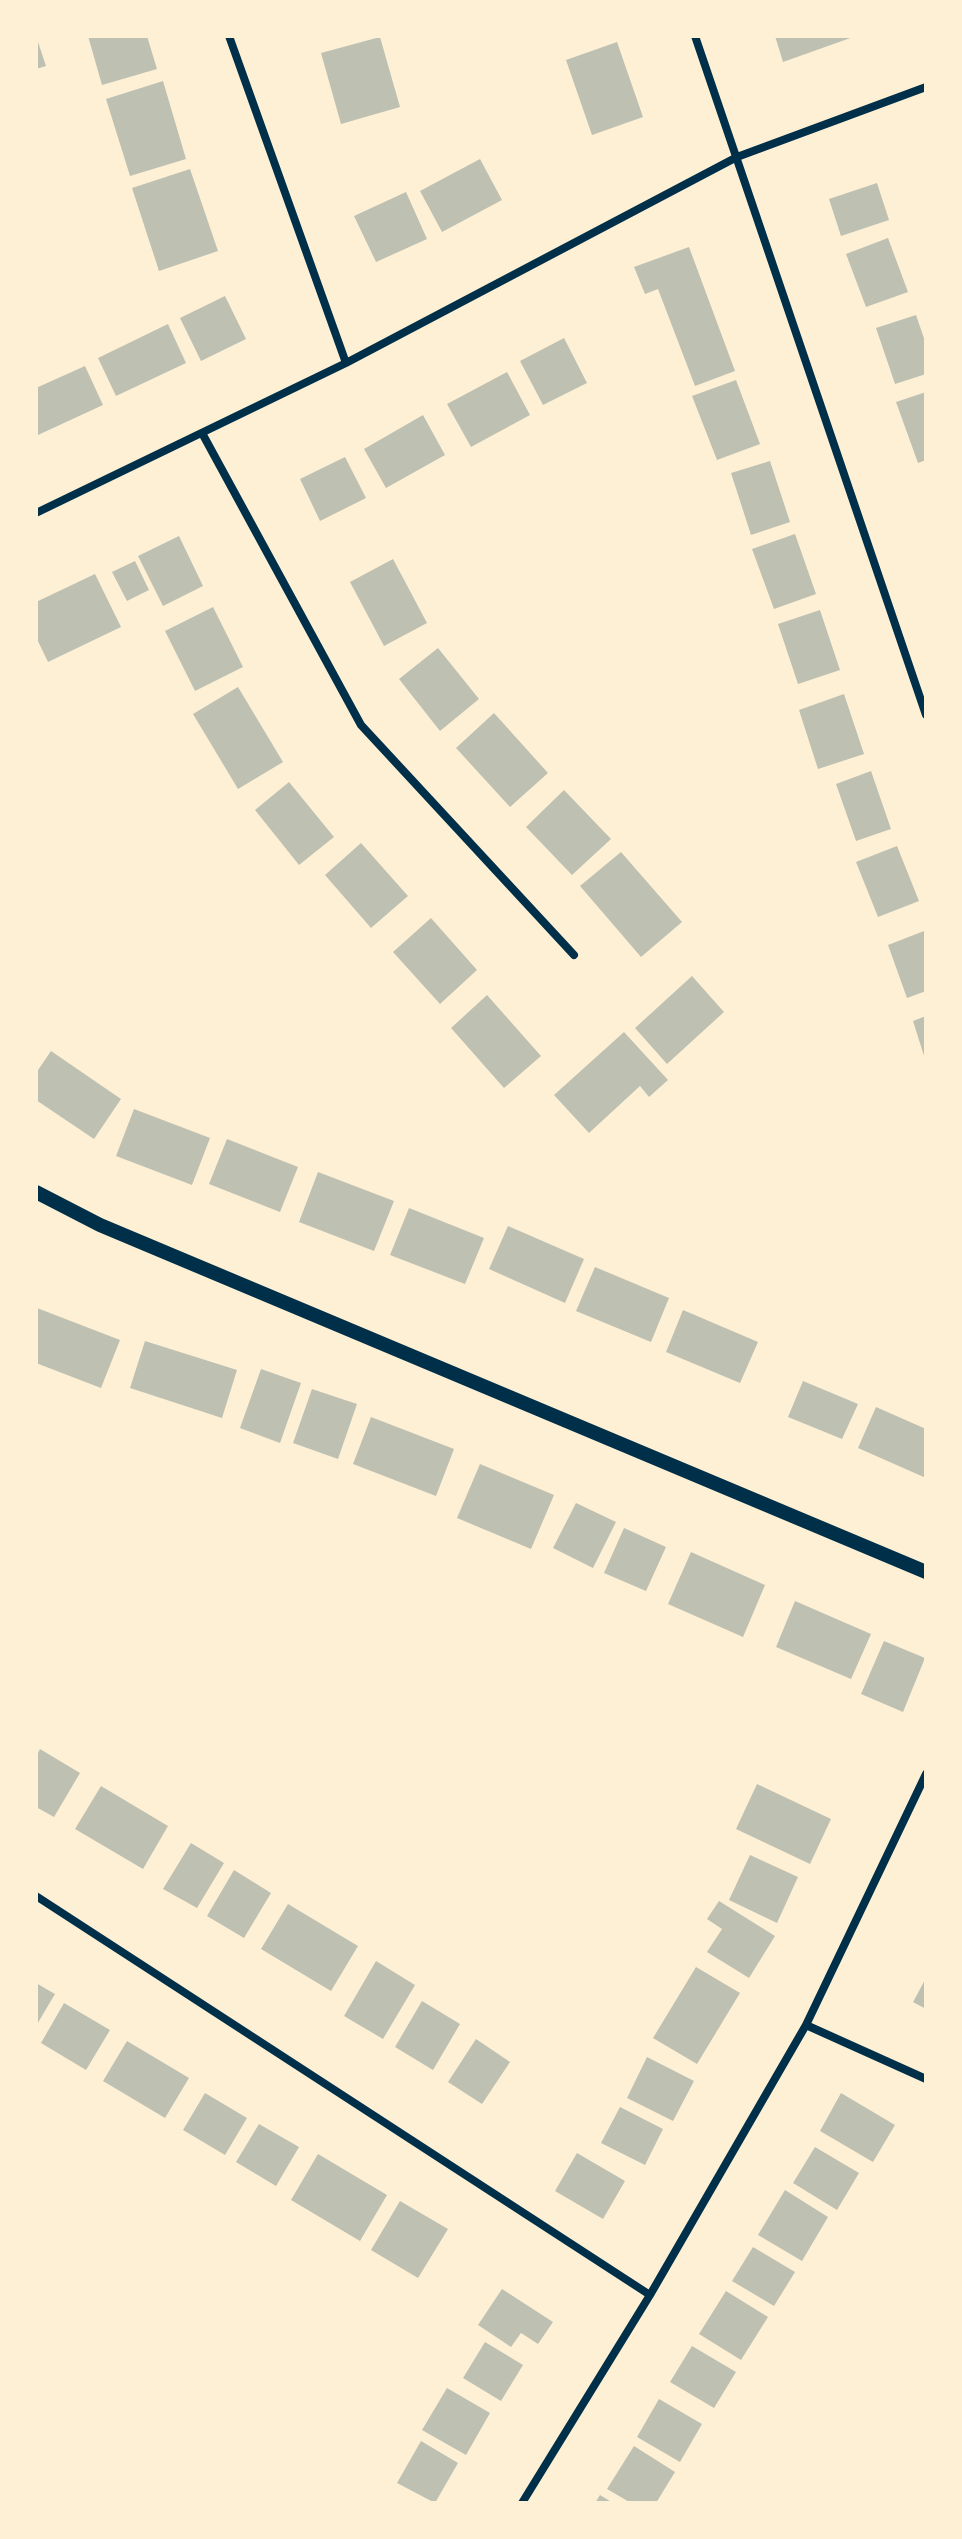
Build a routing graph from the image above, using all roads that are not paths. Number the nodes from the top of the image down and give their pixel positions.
1 (229, 36) edge
2 (695, 36) edge
3 (926, 87) edge
4 (737, 157) junction
5 (346, 363) junction
6 (202, 433) junction
7 (36, 513) edge
8 (926, 715) edge
9 (574, 955) dead end
10 (36, 1192) edge
11 (926, 1572) edge
12 (926, 1774) edge
13 (36, 1896) edge
14 (806, 2025) junction
15 (926, 2079) edge
16 (650, 2295) junction
17 (522, 2503) edge

1 - 5 street
2 - 4 street
3 - 4 street
4 - 5 street
4 - 8 street
5 - 6 street
6 - 7 street
6 - 9 street
10 - 11 street
12 - 14 street
13 - 16 street
14 - 15 street
14 - 16 street
16 - 17 street

